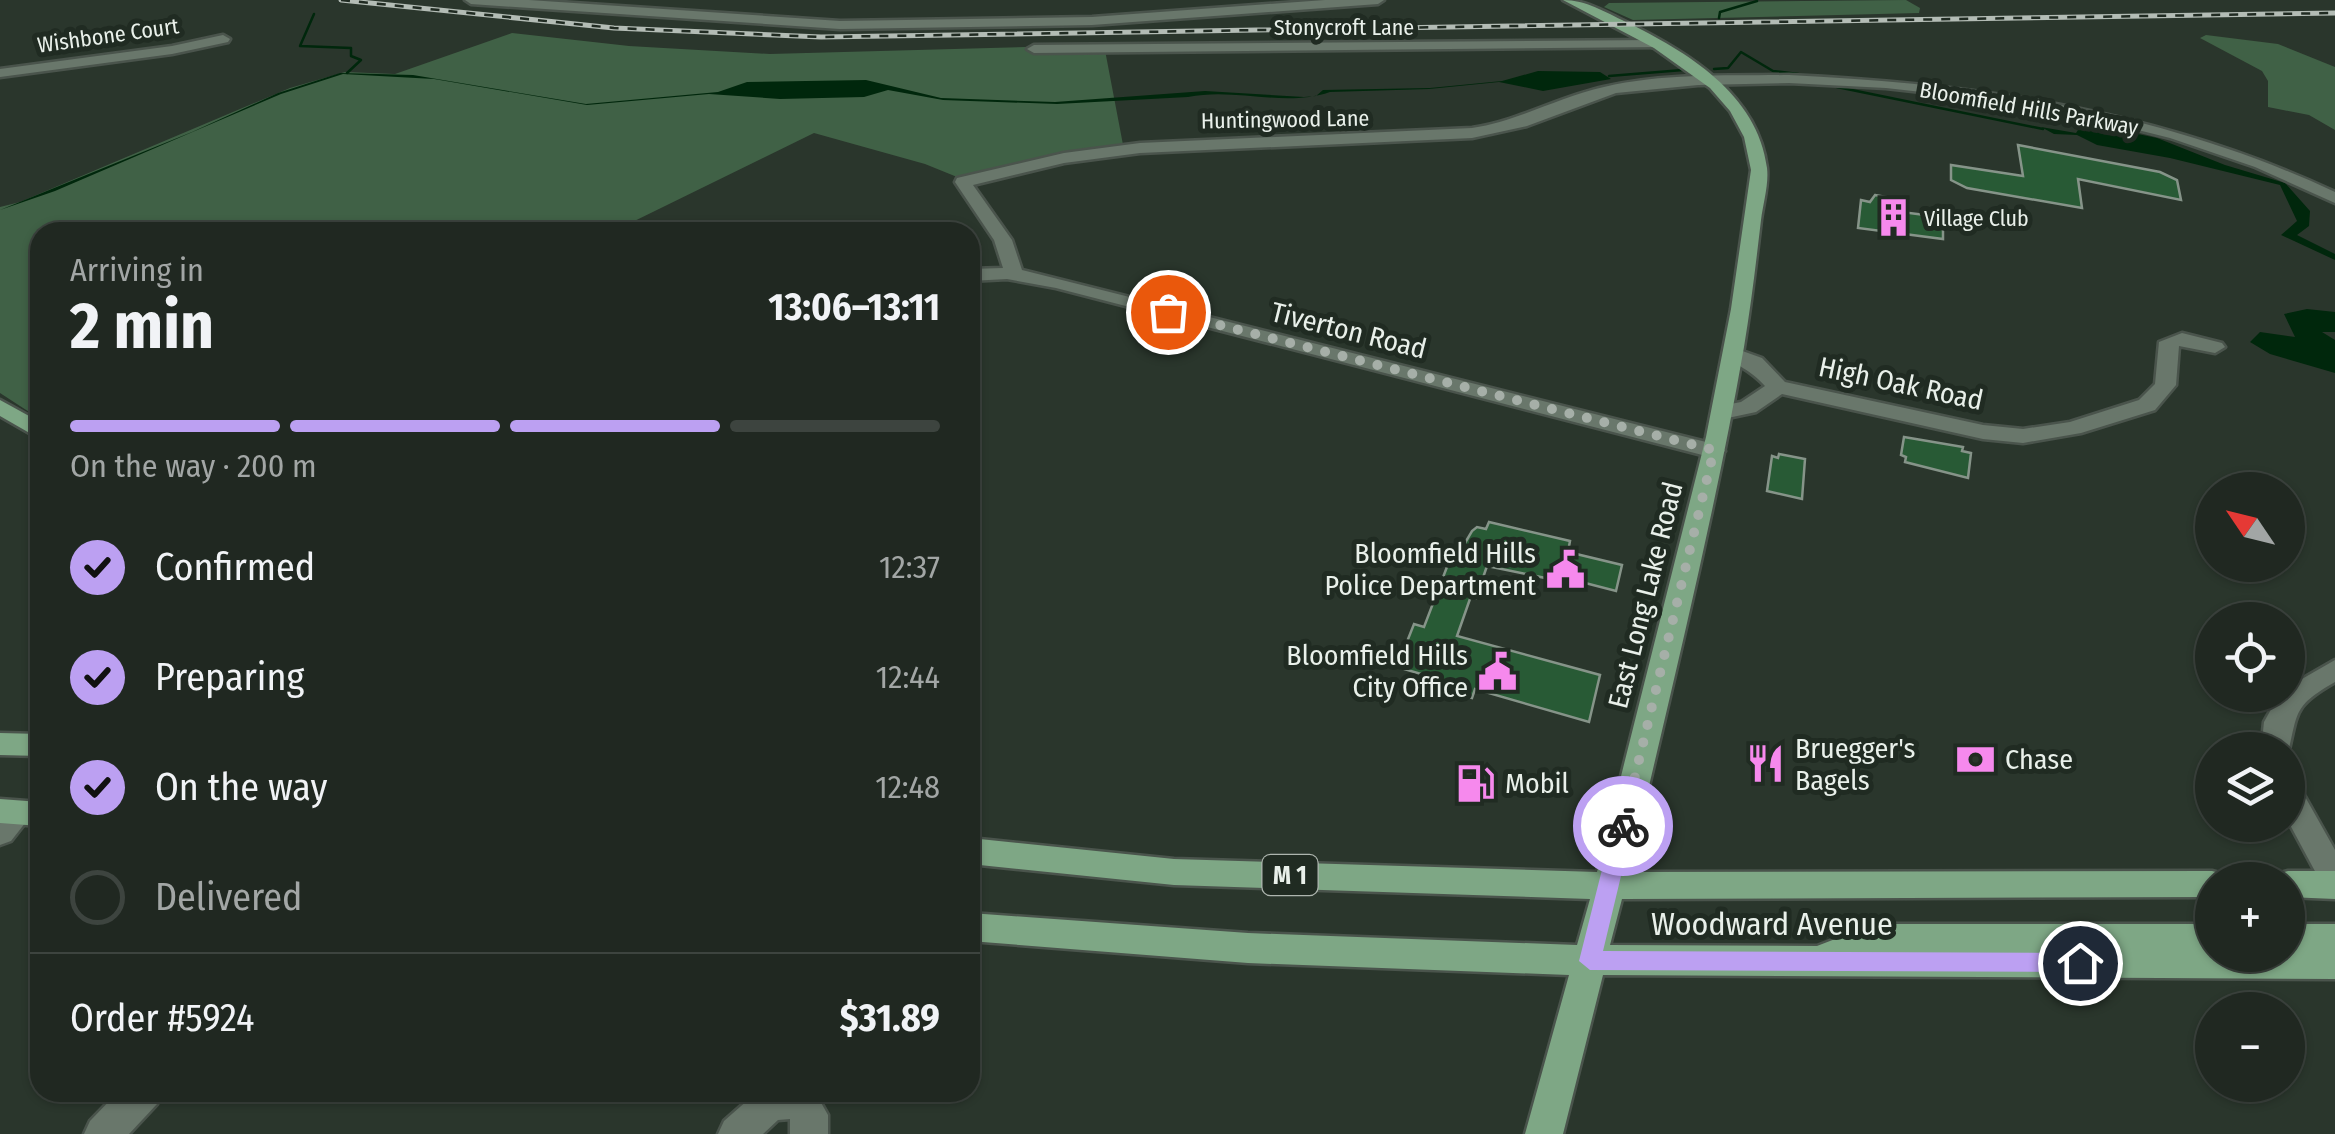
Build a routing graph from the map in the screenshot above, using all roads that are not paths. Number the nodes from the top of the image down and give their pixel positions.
1 (471, 0) edge
2 (664, 0) edge
3 (1378, 0) edge
4 (1569, 0) edge
5 (909, 9) dead end
6 (925, 9) dead end
7 (646, 14) junction
8 (921, 24) junction
9 (904, 25) junction
10 (222, 39) dead end
11 (1655, 44) junction
12 (1034, 48) dead end
13 (0, 73) edge
14 (1711, 81) junction
15 (2335, 198) edge
16 (1014, 274) junction
17 (980, 275) edge
18 (2215, 347) dead end
19 (1734, 354) junction
20 (1778, 386) junction
21 (0, 406) edge
22 (1722, 412) junction
23 (30, 426) edge
24 (1714, 450) junction
25 (2335, 670) edge
26 (2277, 732) edge
27 (0, 744) edge
28 (30, 745) edge
29 (2305, 826) edge
30 (980, 852) edge
31 (2335, 882) edge
32 (2305, 883) edge
33 (1610, 884) junction
34 (2195, 884) edge
35 (980, 928) edge
36 (2195, 938) edge
37 (2305, 938) edge
38 (2335, 938) edge
39 (1590, 961) junction
40 (1815, 962) junction
41 (2335, 964) edge
42 (134, 1102) edge
43 (772, 1102) edge
44 (103, 1134) edge
45 (738, 1134) edge
46 (1544, 1134) edge

1 - 7 street
2 - 7 street
3 - 8 street
4 - 11 main road, East Long Lake Road
5 - 9 street
6 - 8 street
7 - 9 street
8 - 9 street
10 - 13 street, Wishbone Court
11 - 12 street, Stonycroft Lane
11 - 14 main road, East Long Lake Road
14 - 15 street, Bloomfield Hills Parkway
14 - 16 street, Huntingwood Lane
14 - 19 main road, East Long Lake Road
16 - 17 street, Tiverton Road
16 - 24 street, Tiverton Road
18 - 20 street, High Oak Road
19 - 20 street, High Oak Road
19 - 22 main road, East Long Lake Road
20 - 22 street, High Oak Road
21 - 23 main road
22 - 24 main road, East Long Lake Road
24 - 33 main road, East Long Lake Road
25 - 26 street
27 - 28 main road
29 - 31 street
30 - 33 main road, Woodward Avenue / M 1
31 - 32 main road
33 - 34 main road, Woodward Avenue / M 1
33 - 39 main road, East Long Lake Road
35 - 39 main road, Woodward Avenue
36 - 40 main road
37 - 38 main road
39 - 40 main road, Woodward Avenue
39 - 46 main road, East Long Lake Road
40 - 41 main road, Woodward Avenue
42 - 44 street
43 - 45 street

